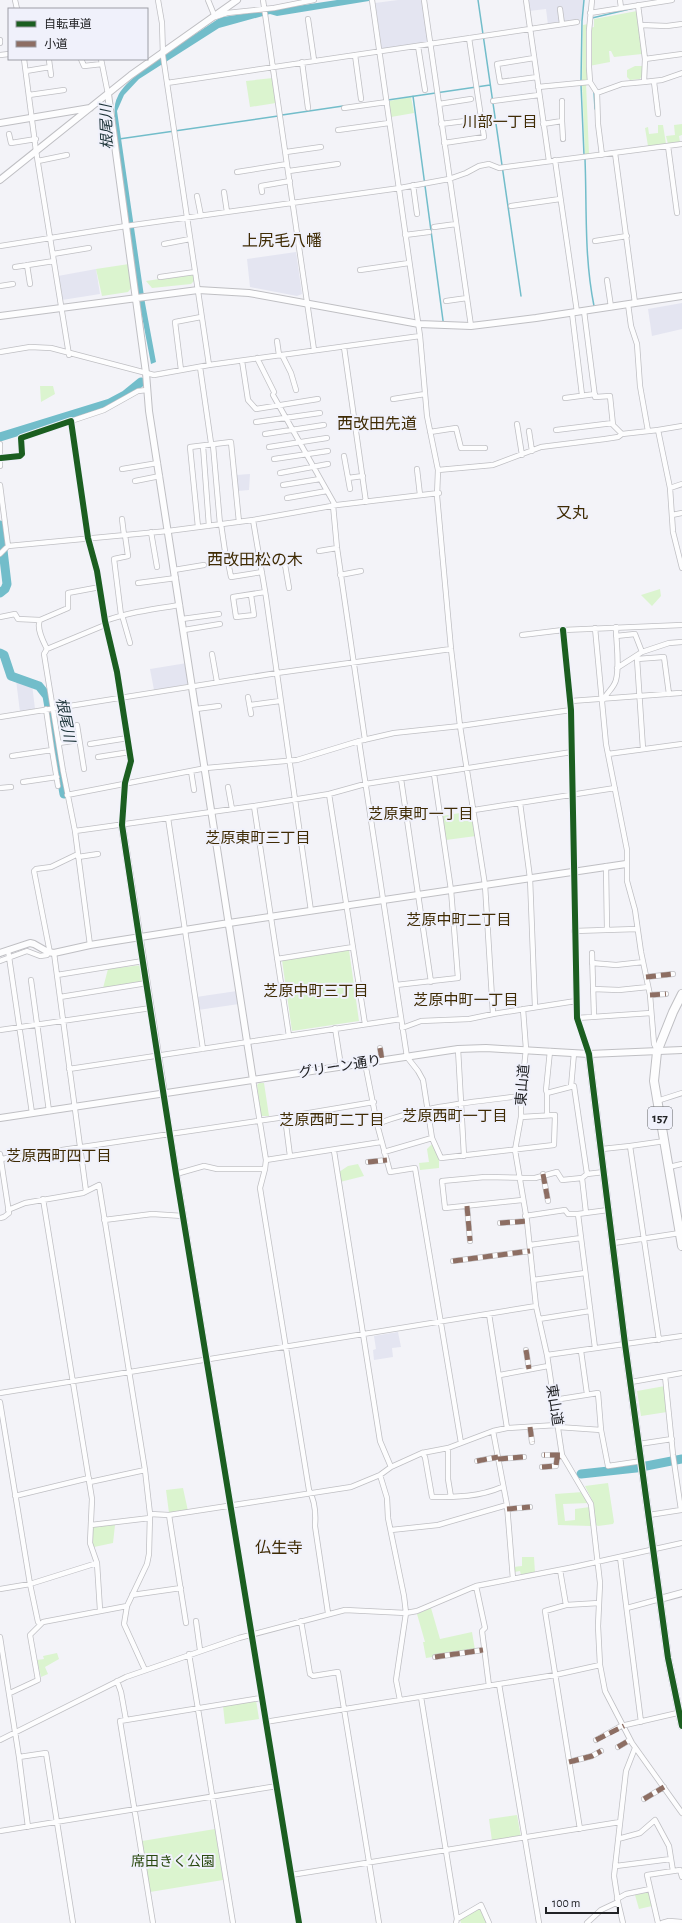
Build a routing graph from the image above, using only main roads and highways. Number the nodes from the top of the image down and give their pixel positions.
1 (682, 994) edge
2 (680, 1222) edge
3 (682, 1246) edge

1 - 2 highway, 157
2 - 3 highway, 157

